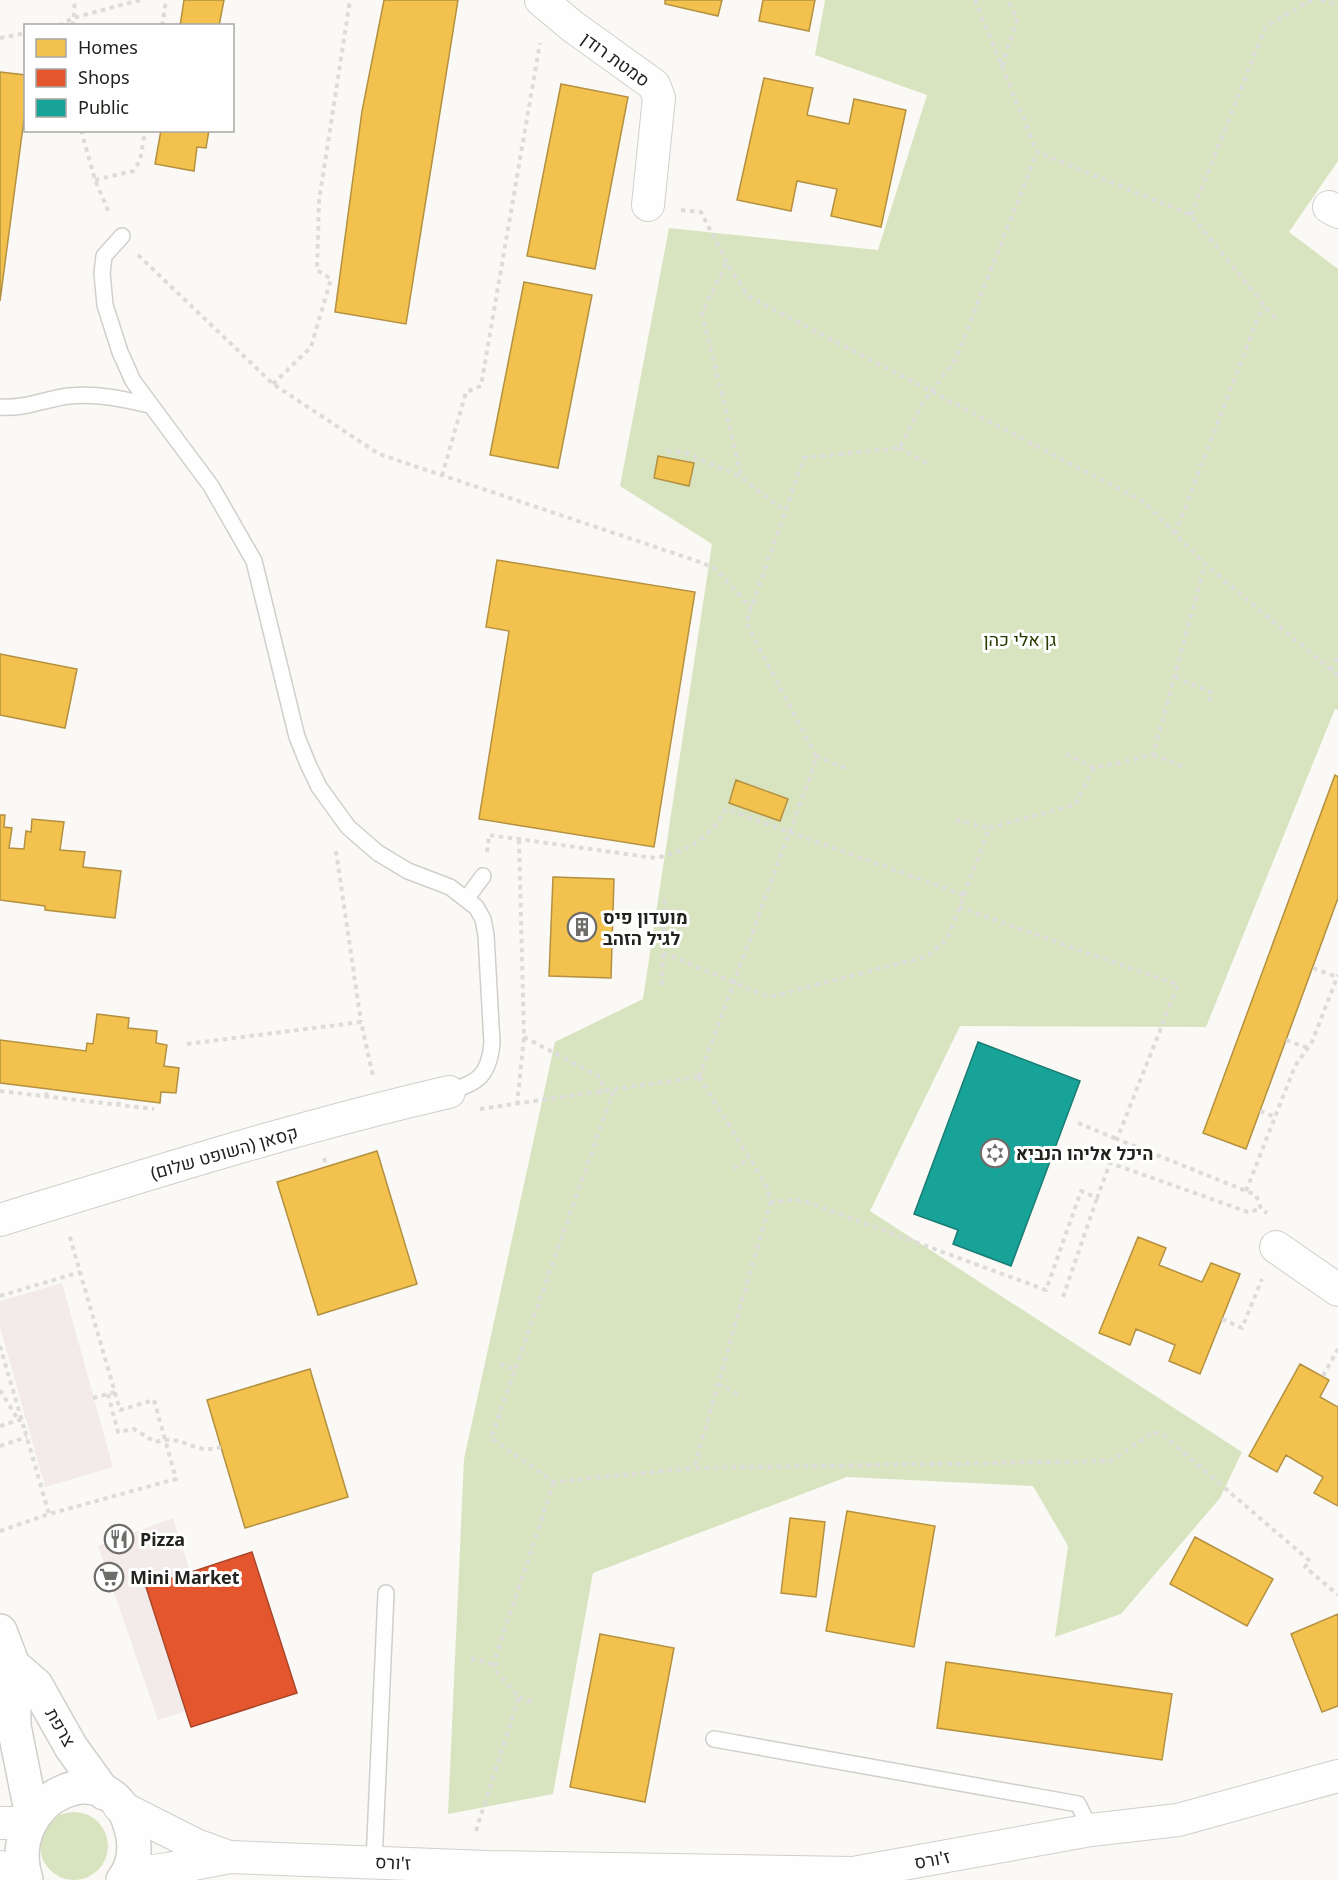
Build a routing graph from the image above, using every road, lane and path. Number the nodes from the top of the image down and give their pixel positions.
1 (75, 0) edge
2 (140, 0) edge
3 (166, 0) edge
4 (350, 0) edge
5 (975, 0) edge
6 (1008, 0) edge
7 (1312, 0) edge
8 (1322, 0) edge
9 (544, 3) edge
10 (1338, 5) edge
11 (73, 18) junction
12 (62, 24) edge
13 (73, 24) edge
14 (162, 24) edge
15 (24, 33) edge
16 (0, 38) edge
17 (1002, 66) junction
18 (82, 132) edge
19 (145, 132) edge
20 (1037, 152) junction
21 (95, 180) junction
22 (648, 205) joint
23 (1191, 215) junction
24 (122, 236) junction
25 (727, 263) junction
26 (1263, 304) junction
27 (1277, 321) dead end
28 (273, 384) junction
29 (932, 392) junction
30 (149, 405) junction
31 (0, 407) edge
32 (899, 448) junction
33 (667, 451) dead end
34 (929, 464) dead end
35 (442, 476) junction
36 (742, 478) junction
37 (785, 511) junction
38 (1175, 534) junction
39 (1205, 564) junction
40 (751, 608) junction
41 (1338, 658) edge
42 (1330, 670) junction
43 (1338, 676) edge
44 (1175, 677) junction
45 (1209, 701) dead end
46 (1066, 754) dead end
47 (1153, 755) junction
48 (816, 756) junction
49 (1184, 767) dead end
50 (845, 768) dead end
51 (1094, 768) junction
52 (956, 820) dead end
53 (348, 827) junction
54 (989, 828) junction
55 (790, 832) junction
56 (519, 839) junction
57 (483, 876) joint
58 (665, 894) dead end
59 (964, 895) junction
60 (467, 898) junction
61 (959, 907) junction
62 (663, 953) junction
63 (1313, 968) dead end
64 (1338, 976) edge
65 (733, 982) junction
66 (662, 985) dead end
67 (361, 1022) junction
68 (524, 1037) junction
69 (1286, 1040) dead end
70 (187, 1044) dead end
71 (1308, 1048) junction
72 (368, 1053) dead end
73 (699, 1077) junction
74 (47, 1089) dead end
75 (0, 1091) edge
76 (449, 1092) junction
77 (613, 1092) junction
78 (600, 1093) junction
79 (46, 1097) junction
80 (120, 1098) dead end
81 (517, 1105) junction
82 (118, 1106) junction
83 (154, 1109) dead end
84 (1260, 1111) dead end
85 (1275, 1117) junction
86 (1078, 1123) dead end
87 (1117, 1139) junction
88 (749, 1158) junction
89 (734, 1169) dead end
90 (1246, 1191) junction
91 (1097, 1198) junction
92 (60, 1201) junction
93 (770, 1203) junction
94 (1261, 1209) junction
95 (0, 1220) edge
96 (1276, 1247) junction
97 (80, 1272) junction
98 (1338, 1290) edge
99 (0, 1296) edge
100 (1063, 1297) dead end
101 (1222, 1319) dead end
102 (0, 1346) edge
103 (1338, 1349) edge
104 (500, 1364) dead end
105 (515, 1369) junction
106 (1323, 1376) dead end
107 (718, 1384) junction
108 (0, 1390) edge
109 (115, 1392) junction
110 (108, 1394) junction
111 (740, 1395) dead end
112 (93, 1398) dead end
113 (26, 1418) dead end
114 (19, 1420) junction
115 (0, 1426) edge
116 (27, 1437) junction
117 (165, 1439) junction
118 (0, 1446) edge
119 (221, 1447) dead end
120 (694, 1468) junction
121 (554, 1482) junction
122 (49, 1514) junction
123 (0, 1531) edge
124 (386, 1593) dead end
125 (1338, 1595) edge
126 (0, 1631) edge
127 (471, 1658) dead end
128 (13, 1665) junction
129 (494, 1665) junction
130 (519, 1697) junction
131 (537, 1704) dead end
132 (714, 1739) dead end
133 (1338, 1776) edge
134 (112, 1799) junction
135 (17, 1818) edge
136 (1092, 1830) junction
137 (230, 1857) junction
138 (374, 1862) junction
139 (475, 1866) junction
140 (17, 1875) edge
141 (126, 1877) edge

1 - 11 path
2 - 11 path
3 - 14 path
4 - 28 path
5 - 17 path
6 - 17 path
7 - 23 path
8 - 10 path
9 - 22 street, סמטת רודן
9 - 35 path
11 - 12 path
11 - 13 path
15 - 16 path
17 - 20 path
18 - 21 path
19 - 21 path
20 - 23 path
20 - 29 path
21 - 24 path
22 - 25 path
23 - 26 path
24 - 28 path
24 - 30 lane
25 - 29 path
25 - 36 path
26 - 27 path
26 - 38 path
28 - 35 path
29 - 32 path
29 - 38 path
30 - 31 lane
30 - 53 lane
32 - 34 path
32 - 37 path
33 - 36 path
35 - 40 path
36 - 37 path
37 - 40 path
38 - 39 path
39 - 42 path
39 - 44 path
40 - 48 path
41 - 42 path
42 - 43 path
44 - 45 path
44 - 47 path
46 - 51 path
47 - 49 path
47 - 51 path
48 - 50 path
48 - 55 path
51 - 54 path
52 - 54 path
53 - 60 lane
53 - 67 path
54 - 59 path
55 - 56 path
55 - 59 path
55 - 65 path
56 - 57 path
56 - 68 path
57 - 60 lane
58 - 62 path
59 - 61 path
60 - 76 lane
61 - 65 path
61 - 87 path
62 - 65 path
62 - 66 path
63 - 64 path
64 - 71 path
65 - 73 path
67 - 70 path
67 - 72 path
68 - 78 path
68 - 81 path
69 - 71 path
71 - 85 path
73 - 77 path
73 - 88 path
74 - 79 path
75 - 79 path
76 - 81 path
76 - 92 street, קסאן (השופט שלום)
77 - 78 path
77 - 105 path
78 - 81 path
79 - 82 path
80 - 82 path
82 - 83 path
84 - 85 path
85 - 90 path
86 - 87 path
87 - 90 path
88 - 89 path
88 - 93 path
90 - 94 path
91 - 93 path
91 - 94 path
91 - 100 path
92 - 95 street, קסאן (השופט שלום)
92 - 97 path
93 - 107 path
94 - 96 path
96 - 98 street
96 - 101 path
97 - 99 path
97 - 109 path
102 - 116 path, bridge
103 - 106 path
104 - 105 path
105 - 121 path
107 - 111 path
107 - 120 path
108 - 114 path
109 - 110 path
109 - 117 path
110 - 112 path
110 - 117 path
113 - 114 path
114 - 115 path
116 - 118 path
116 - 122 path
117 - 119 path
117 - 122 path
120 - 121 path
120 - 125 path
121 - 129 path
122 - 123 path
124 - 138 lane
126 - 128 street, צרפת
127 - 129 path
128 - 134 street, צרפת
128 - 135 street, צרפת
129 - 130 path
130 - 131 path
130 - 139 path
132 - 136 lane
133 - 136 street, ז'ורס
134 - 135 street
134 - 137 street, ז'ורס
134 - 141 street, צרפת
135 - 140 street, צרפת
136 - 139 street, ז'ורס
137 - 138 street, ז'ורס
137 - 141 street, ז'ורס
138 - 139 street, ז'ורס

